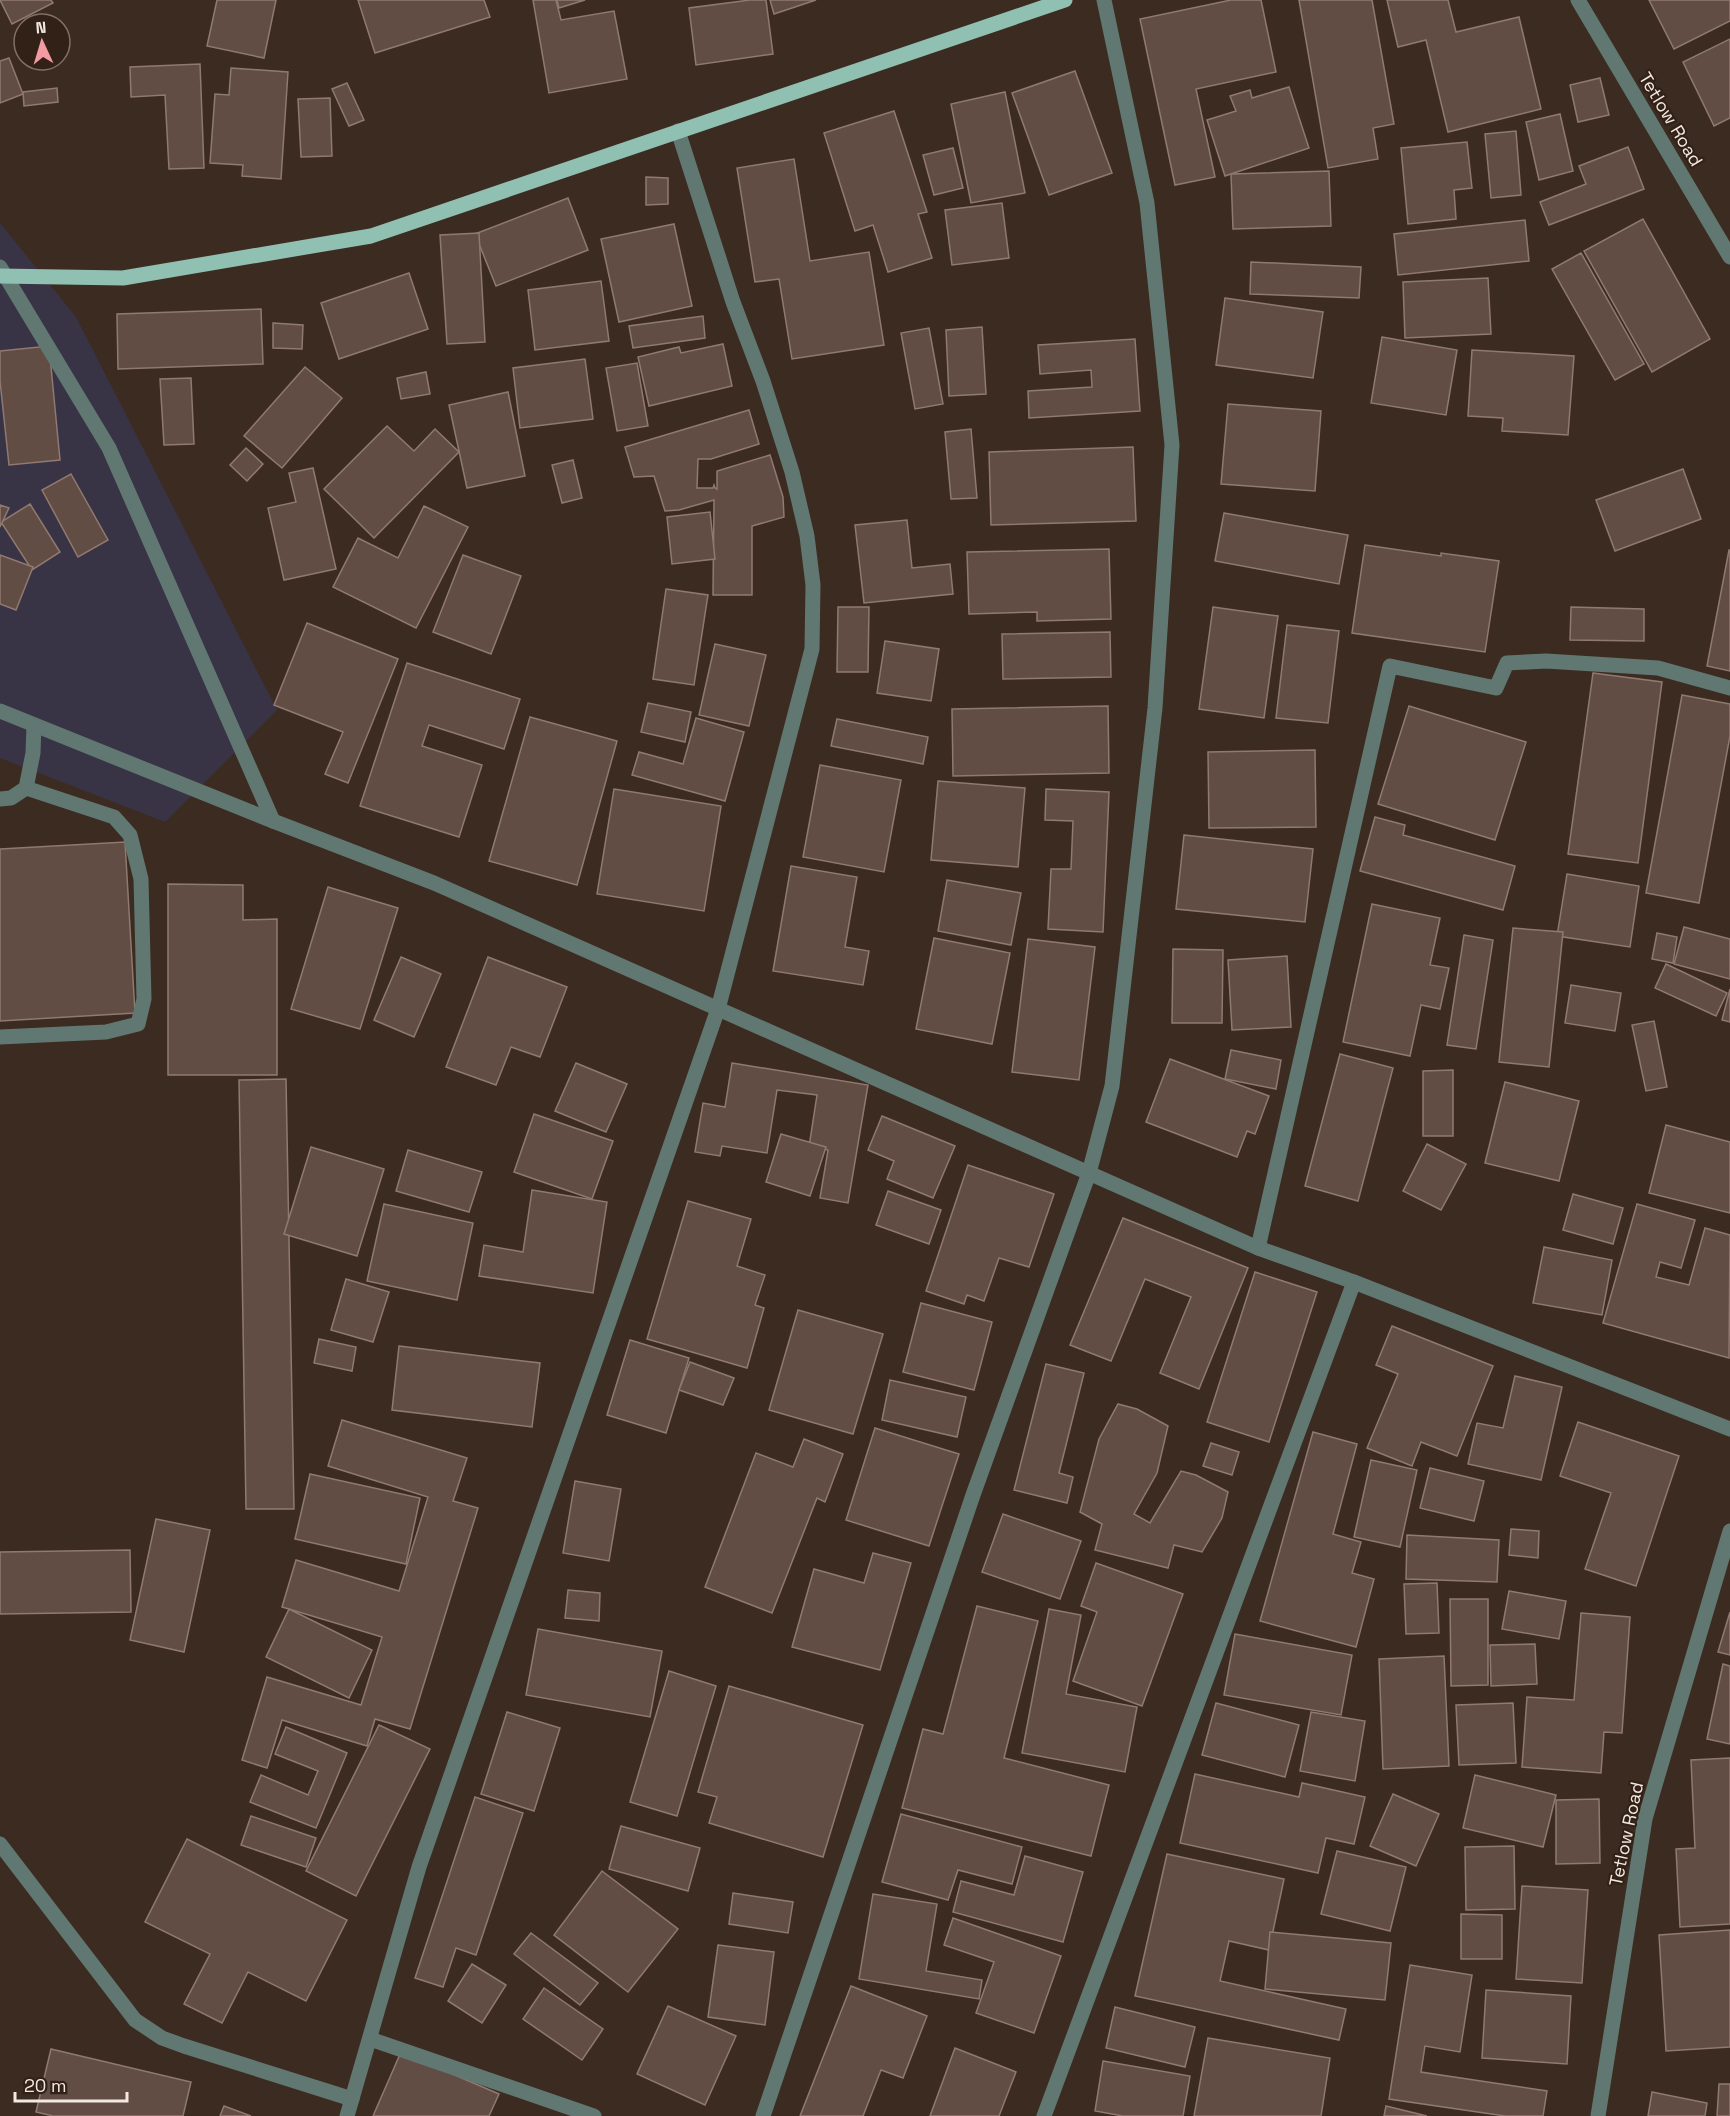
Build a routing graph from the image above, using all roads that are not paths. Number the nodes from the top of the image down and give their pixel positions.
1 (1065, 0) edge
2 (1104, 0) edge
3 (1578, 0) edge
4 (678, 131) junction
5 (1730, 257) edge
6 (2, 273) edge
7 (1730, 688) edge
8 (0, 711) edge
9 (34, 725) junction
10 (26, 788) junction
11 (0, 799) edge
12 (273, 821) junction
13 (718, 1009) junction
14 (0, 1037) edge
15 (1089, 1173) junction
16 (1258, 1248) junction
17 (1354, 1282) junction
18 (1730, 1429) edge
19 (1730, 1531) edge
20 (0, 1844) edge
21 (370, 2039) junction
22 (352, 2099) junction
23 (347, 2116) edge
24 (594, 2116) edge
25 (763, 2116) edge
26 (1044, 2116) edge
27 (1598, 2116) edge

1 - 4 main road
2 - 15 street
3 - 5 street, Tetlow Road
4 - 6 main road
4 - 13 street
6 - 12 street
7 - 16 street
8 - 9 street
9 - 10 street
9 - 12 street
10 - 11 street
10 - 14 street
12 - 13 street
13 - 15 street
13 - 21 street
15 - 16 street
15 - 25 street
16 - 17 street
17 - 18 street
17 - 26 street
19 - 27 street, Tetlow Road
20 - 22 street
21 - 22 street
21 - 24 street
22 - 23 street

